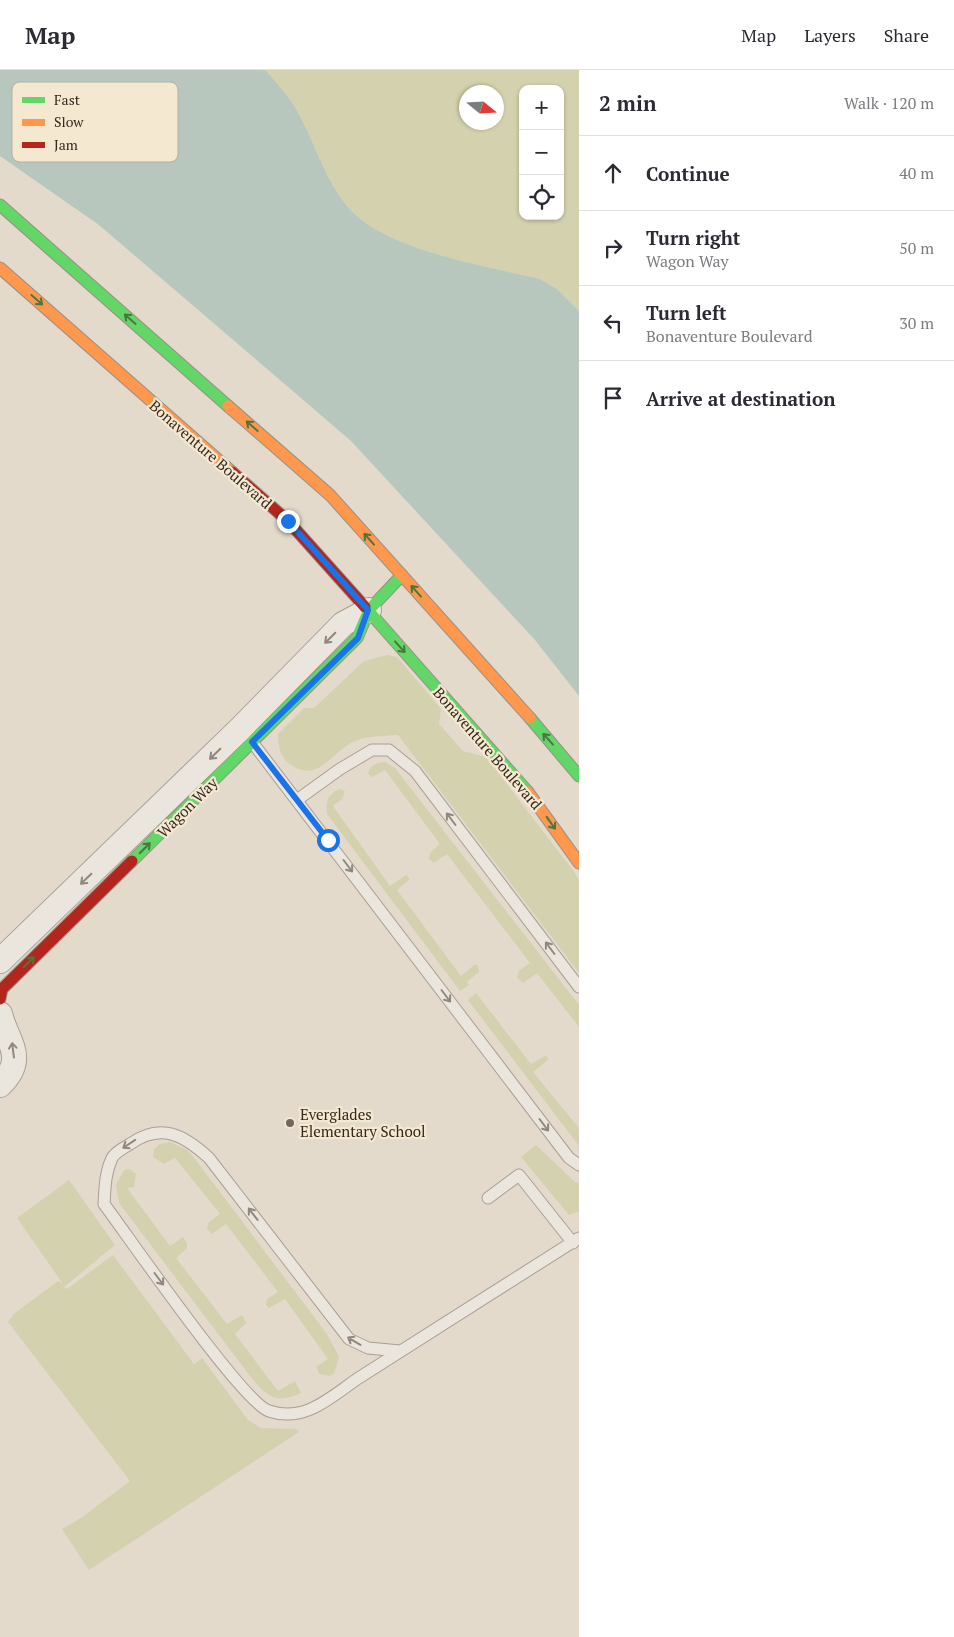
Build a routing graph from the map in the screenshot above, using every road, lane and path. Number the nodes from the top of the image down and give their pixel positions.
1 (0, 205) edge
2 (0, 268) edge
3 (402, 575) junction
4 (368, 610) junction
5 (252, 742) junction
6 (579, 776) edge
7 (297, 800) junction
8 (579, 863) edge
9 (0, 961) edge
10 (579, 987) edge
11 (0, 999) edge
12 (0, 1014) edge
13 (0, 1085) edge
14 (579, 1165) edge
15 (488, 1198) dead end
16 (576, 1241) edge
17 (400, 1351) junction

3 -> 1 main road
2 -> 4 main road, Bonaventure Boulevard
3 - 4 main road, Wagon Way
6 -> 3 main road
4 - 5 main road, Wagon Way
4 -> 8 main road, Bonaventure Boulevard
4 -> 9 street, Wagon Way
5 - 7 lane
11 -> 5 main road, Wagon Way
10 -> 7 lane
7 -> 14 lane
13 -> 12 street
15 - 16 lane
16 - 17 lane
17 -> 17 lane

